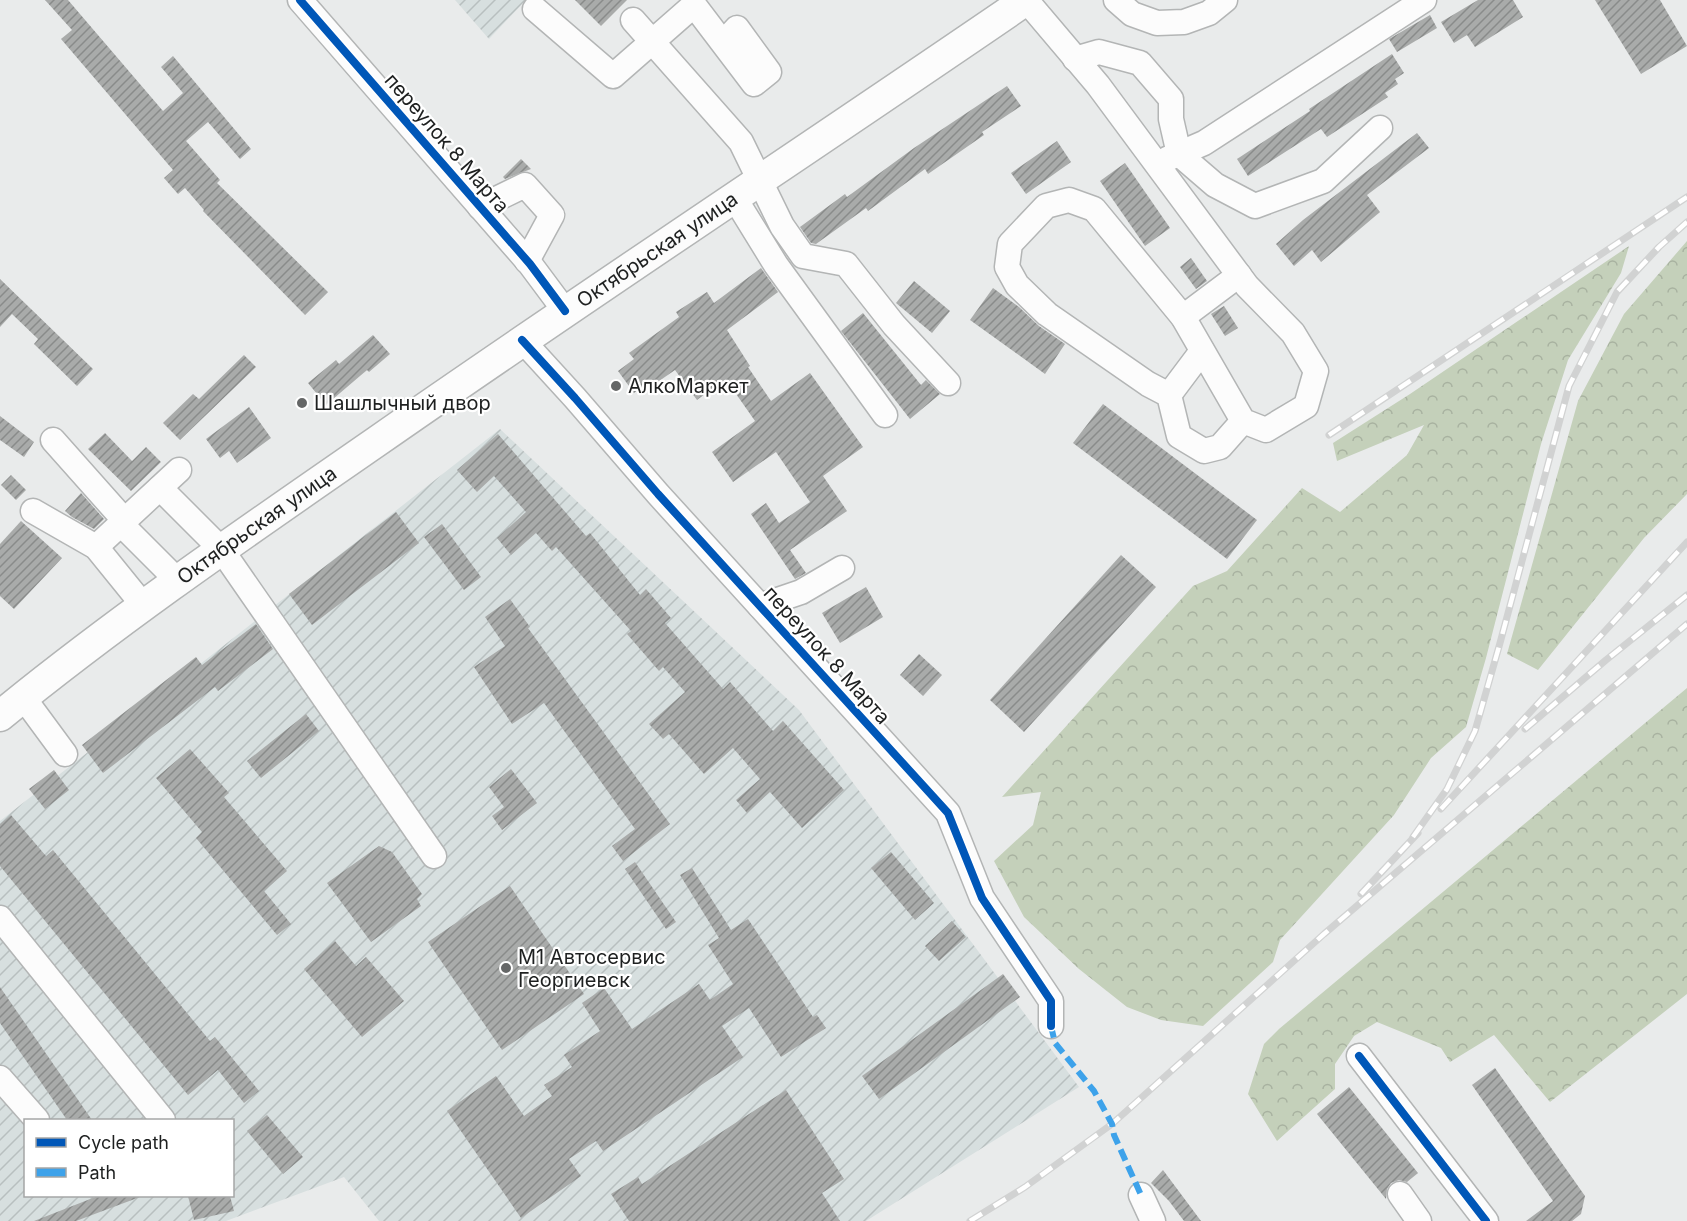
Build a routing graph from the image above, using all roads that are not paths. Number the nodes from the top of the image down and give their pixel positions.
1 (300, 0) edge
2 (1027, 0) edge
3 (1118, 0) edge
4 (1202, 0) edge
5 (1225, 0) edge
6 (1424, 0) edge
7 (535, 9) dead end
8 (633, 20) dead end
9 (653, 42) junction
10 (723, 43) dead end
11 (1075, 59) junction
12 (1380, 128) dead end
13 (1179, 154) junction
14 (1156, 164) junction
15 (760, 180) junction
16 (734, 197) junction
17 (480, 207) junction
18 (527, 261) junction
19 (1239, 275) junction
20 (565, 311) junction
21 (1183, 317) junction
22 (522, 340) junction
23 (1202, 351) junction
24 (948, 382) dead end
25 (1169, 395) junction
26 (885, 415) dead end
27 (1243, 421) junction
28 (53, 440) dead end
29 (179, 470) dead end
30 (160, 489) junction
31 (33, 511) dead end
32 (123, 523) junction
33 (96, 547) junction
34 (221, 549) junction
35 (842, 568) dead end
36 (178, 581) junction
37 (143, 605) junction
38 (760, 606) junction
39 (23, 697) junction
40 (0, 716) edge
41 (65, 754) dead end
42 (434, 856) dead end
43 (0, 918) edge
44 (1051, 1026) dead end
45 (1359, 1056) dead end
46 (0, 1078) edge
47 (36, 1119) edge
48 (162, 1119) edge
49 (1400, 1194) dead end
50 (1141, 1195) dead end
51 (1153, 1221) edge
52 (1419, 1221) edge
53 (1486, 1221) edge

1 - 17 street, переулок 8 Марта
2 - 11 street
2 - 15 main road, Октябрьская улица
3 - 4 street
3 - 5 street
6 - 13 street
7 - 9 street
8 - 9 street
9 - 10 street
9 - 15 street
11 - 13 street
11 - 14 street
12 - 13 street
13 - 14 street
14 - 19 street
15 - 16 main road, Октябрьская улица
15 - 24 street
16 - 20 main road, Октябрьская улица
16 - 26 street
17 - 18 street, переулок 8 Марта
17 - 18 street
18 - 20 street, переулок 8 Марта
19 - 21 street
19 - 27 street
20 - 22 main road, Октябрьская улица
21 - 23 street
21 - 25 street
22 - 34 main road, Октябрьская улица
22 - 38 street, переулок 8 Марта
23 - 25 street
23 - 27 street
25 - 27 street
28 - 32 street
29 - 30 street
30 - 32 street
30 - 34 street
31 - 33 street
32 - 33 street
32 - 36 street
33 - 37 street
34 - 36 main road, Октябрьская улица
34 - 42 street
35 - 38 street
36 - 37 main road, Октябрьская улица
37 - 39 main road, Октябрьская улица
38 - 44 street, переулок 8 Марта
39 - 40 main road, Октябрьская улица
39 - 41 street
43 - 48 street
45 - 53 street
46 - 47 street
49 - 52 street
50 - 51 street

